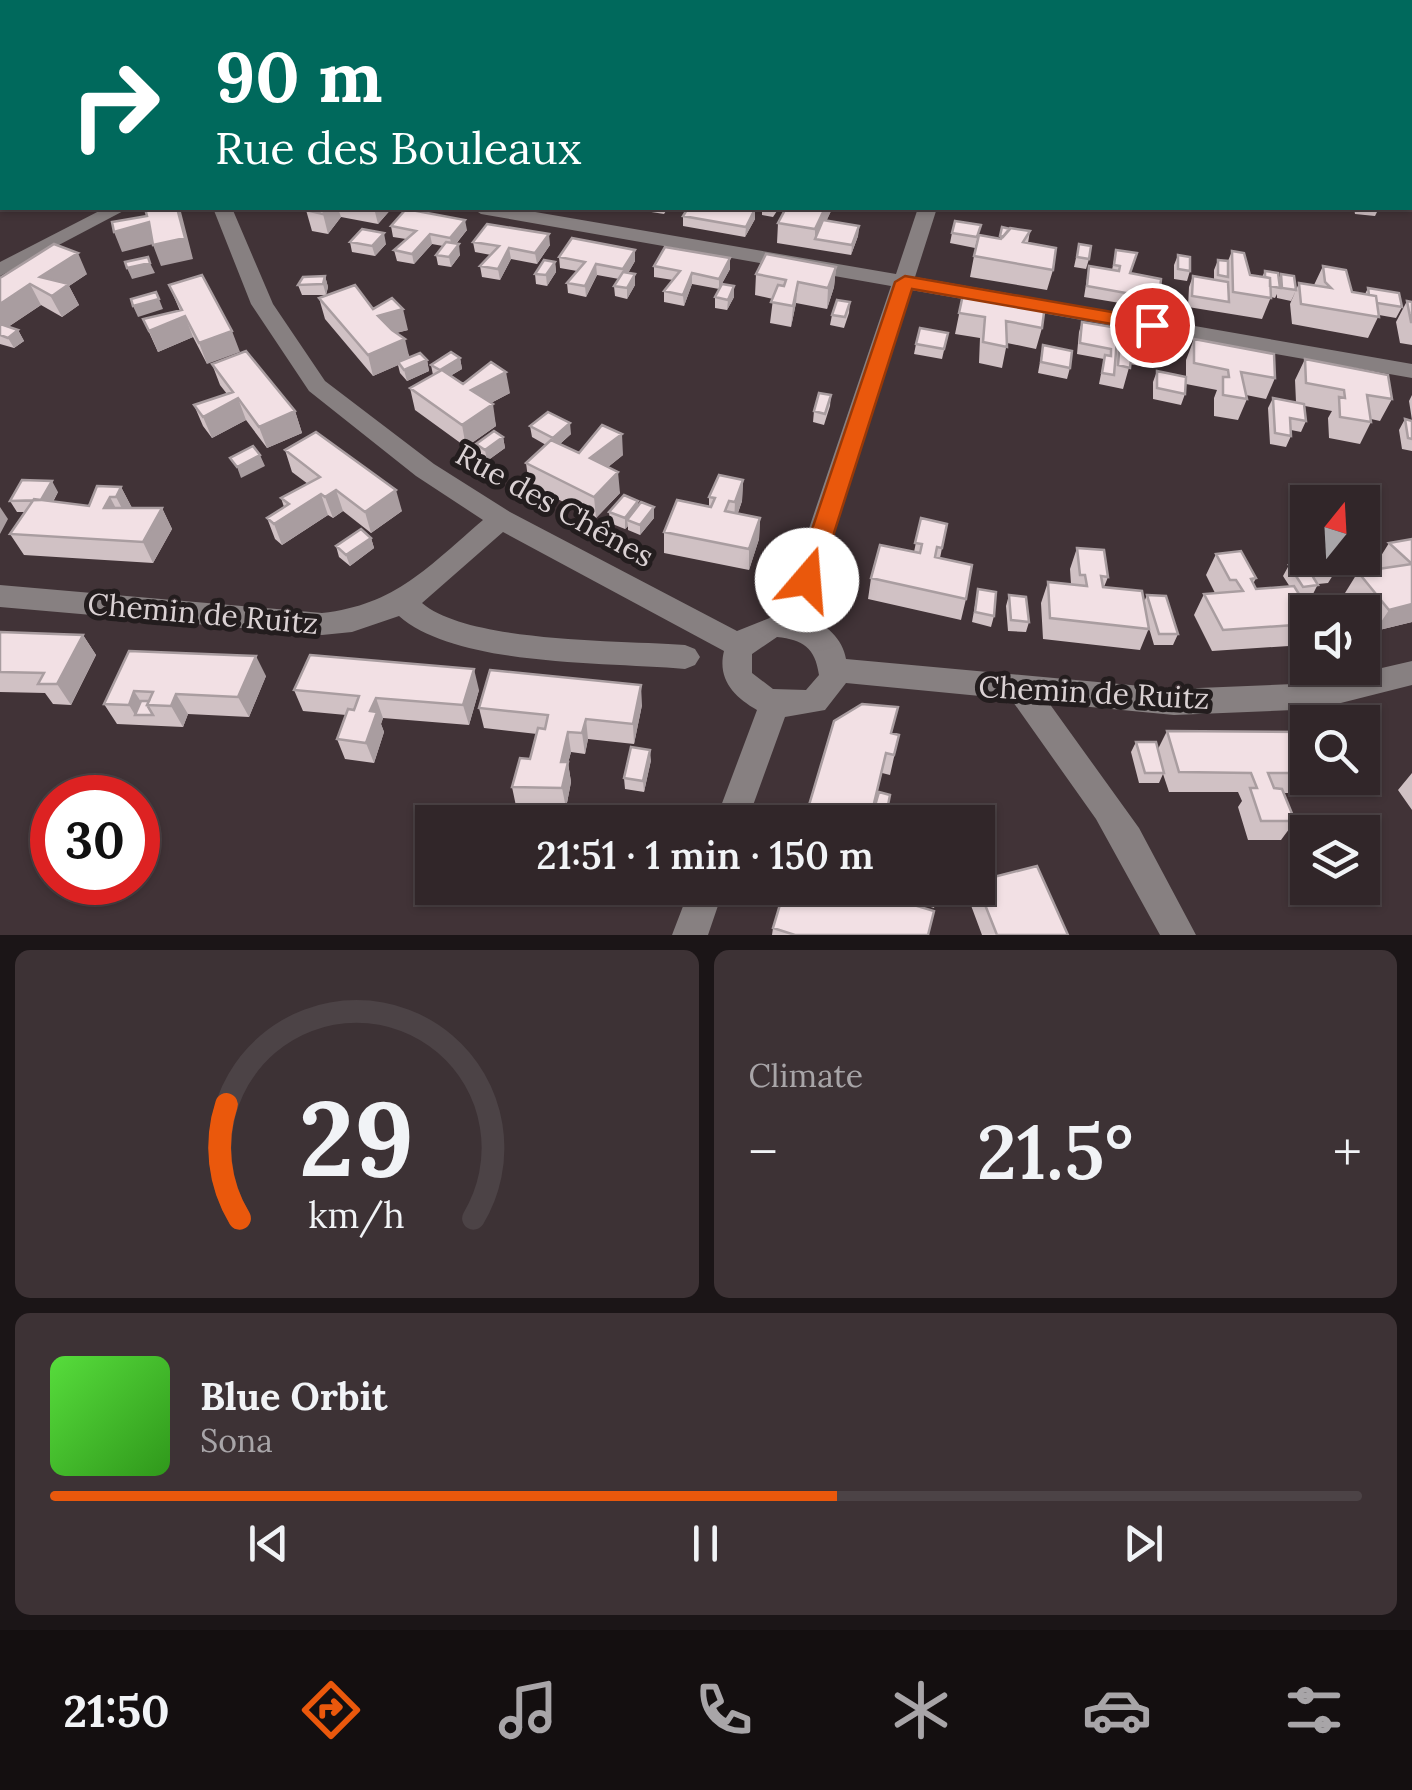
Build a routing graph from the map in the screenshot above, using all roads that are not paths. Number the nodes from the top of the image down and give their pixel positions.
1 (115, 210) edge
2 (223, 210) edge
3 (492, 210) edge
4 (927, 210) edge
5 (0, 270) edge
6 (905, 282) junction
7 (1412, 371) edge
8 (501, 519) junction
9 (0, 596) edge
10 (403, 604) junction
11 (790, 625) junction
12 (740, 646) junction
13 (685, 657) dead end
14 (835, 670) junction
15 (1412, 673) edge
16 (1022, 690) junction
17 (774, 705) junction
18 (736, 805) edge
19 (701, 905) edge
20 (690, 935) edge
21 (1178, 935) edge

1 - 5 street
2 - 8 street, Rue des Chênes
3 - 6 street
4 - 6 street
6 - 7 street
6 - 11 street
8 - 10 street, Chemin de Ruitz
8 - 12 street, Rue des Chênes
9 - 10 street, Chemin de Ruitz
10 - 13 street
11 - 12 street
11 - 14 street
12 - 17 street
14 - 16 street, Chemin de Ruitz
14 - 17 street
15 - 16 street, Chemin de Ruitz
16 - 21 street
17 - 18 street
19 - 20 street

